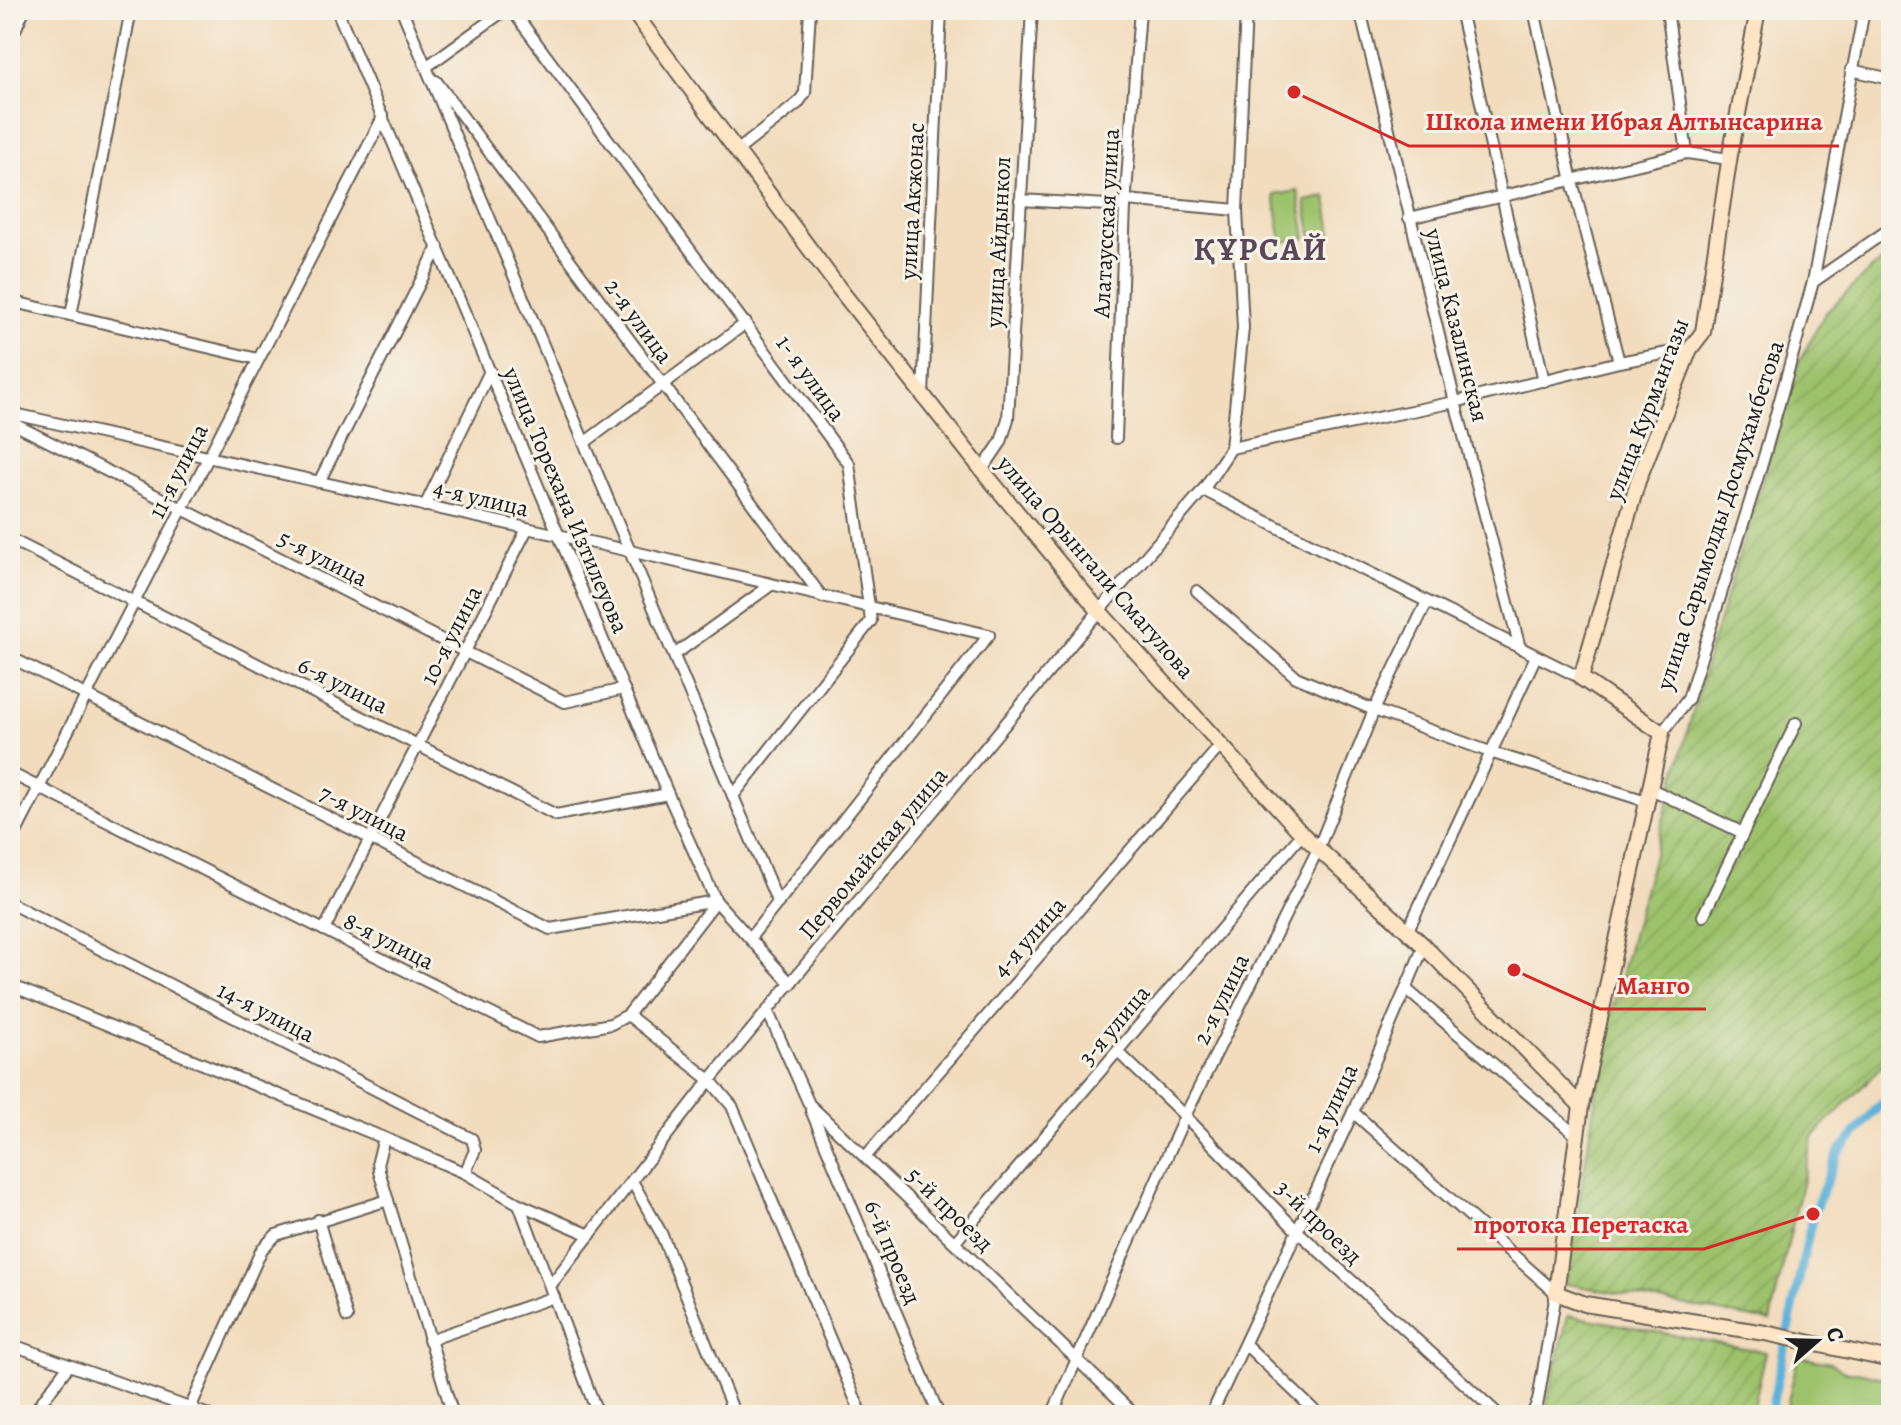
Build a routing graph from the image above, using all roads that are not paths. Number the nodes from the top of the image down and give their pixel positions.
1 (24, 10) edge
2 (131, 10) edge
3 (337, 10) edge
4 (402, 10) edge
5 (505, 10) edge
6 (512, 10) edge
7 (632, 10) edge
8 (810, 10) edge
9 (941, 10) edge
10 (1032, 10) edge
11 (1140, 10) edge
12 (1246, 10) edge
13 (1360, 10) edge
14 (1460, 10) edge
15 (1534, 10) edge
16 (1667, 10) edge
17 (1758, 10) edge
18 (1864, 10) edge
19 (646, 16) edge
20 (10, 41) edge
21 (426, 67) junction
22 (1851, 70) junction
23 (1891, 79) edge
24 (383, 117) junction
25 (737, 151) junction
26 (1687, 153) junction
27 (1729, 159) junction
28 (1572, 181) junction
29 (1502, 196) junction
30 (1020, 200) junction
31 (1126, 203) junction
32 (1237, 210) junction
33 (1409, 218) junction
34 (1891, 228) edge
35 (438, 247) junction
36 (1813, 282) junction
37 (10, 301) edge
38 (71, 315) junction
39 (746, 323) junction
40 (1690, 349) junction
41 (258, 359) junction
42 (1619, 362) junction
43 (490, 371) junction
44 (1544, 381) junction
45 (663, 387) junction
46 (923, 394) junction
47 (1455, 402) junction
48 (10, 413) edge
49 (10, 422) edge
50 (1116, 438) dead end
51 (584, 443) junction
52 (1231, 448) junction
53 (208, 457) junction
54 (982, 470) junction
55 (319, 482) junction
56 (1203, 490) junction
57 (425, 506) junction
58 (181, 508) junction
59 (527, 529) junction
60 (560, 536) junction
61 (10, 539) edge
62 (630, 551) junction
63 (771, 585) junction
64 (1197, 591) dead end
65 (822, 597) junction
66 (133, 601) junction
67 (1427, 602) junction
68 (868, 608) junction
69 (1099, 611) junction
70 (1520, 648) junction
71 (465, 651) junction
72 (674, 655) junction
73 (1536, 656) junction
74 (10, 657) edge
75 (1581, 678) junction
76 (624, 689) junction
77 (85, 695) junction
78 (1374, 710) junction
79 (1796, 723) dead end
80 (1662, 733) junction
81 (417, 745) junction
82 (1221, 745) junction
83 (1490, 752) junction
84 (10, 773) edge
85 (38, 787) junction
86 (668, 794) junction
87 (1647, 795) junction
88 (733, 796) junction
89 (1743, 833) junction
90 (1302, 834) junction
91 (370, 838) junction
92 (10, 844) edge
93 (1318, 849) junction
94 (716, 901) junction
95 (10, 903) edge
96 (778, 903) junction
97 (1703, 916) dead end
98 (324, 930) junction
99 (1408, 930) junction
100 (750, 938) junction
101 (1424, 946) junction
102 (791, 984) junction
103 (10, 985) edge
104 (1406, 989) junction
105 (768, 1012) junction
106 (628, 1015) junction
107 (1118, 1052) junction
108 (710, 1080) junction
109 (809, 1104) junction
110 (1581, 1106) junction
111 (1353, 1112) junction
112 (1185, 1116) junction
113 (1577, 1136) junction
114 (384, 1138) junction
115 (866, 1156) junction
116 (465, 1173) junction
117 (632, 1181) junction
118 (388, 1200) junction
119 (519, 1204) junction
120 (318, 1220) junction
121 (1296, 1230) junction
122 (590, 1235) junction
123 (955, 1242) junction
124 (552, 1292) junction
125 (1556, 1293) junction
126 (347, 1317) dead end
127 (429, 1340) junction
128 (10, 1344) edge
129 (1245, 1344) junction
130 (1078, 1359) junction
131 (1891, 1360) edge
132 (69, 1365) junction
133 (189, 1412) edge
134 (32, 1415) edge
135 (209, 1415) edge
136 (453, 1415) edge
137 (598, 1415) edge
138 (735, 1415) edge
139 (862, 1415) edge
140 (939, 1415) edge
141 (1052, 1415) edge
142 (1135, 1415) edge
143 (1211, 1415) edge
144 (1319, 1415) edge
145 (1499, 1415) edge
146 (1532, 1415) edge

1 - 20 street
2 - 38 street
3 - 24 street, улица Торехана Изтилеуова
4 - 21 street
5 - 21 street
6 - 39 street, 1- я улица
7 - 19 main road, улица Орынгали Смагулова
8 - 25 street
9 - 46 street, улица Акжонас
10 - 30 street, улица Айдынкол
11 - 31 street, Алатаусская улица
12 - 32 street
13 - 33 street, улица Казалинская
14 - 29 street
15 - 28 street
16 - 26 street
17 - 27 main road, улица Курмангазы
18 - 22 street, улица Сарымолды Досмухамбетова
19 - 25 main road, улица Орынгали Смагулова
21 - 45 street, 2-я улица
21 - 51 street, улица Торехана Изтилеуова
22 - 23 street
22 - 36 street, улица Сарымолды Досмухамбетова
24 - 35 street, улица Торехана Изтилеуова
24 - 41 street, 11-я улица
25 - 46 main road, улица Орынгали Смагулова
26 - 27 street
26 - 28 street
27 - 40 main road, улица Курмангазы
28 - 29 street
28 - 42 street
29 - 33 street
29 - 44 street
30 - 31 street
30 - 54 street, улица Айдынкол
31 - 32 street
31 - 50 street, Алатаусская улица
32 - 52 street
33 - 47 street, улица Казалинская
34 - 36 street
35 - 43 street, улица Торехана Изтилеуова
35 - 55 street
36 - 80 street, улица Сарымолды Досмухамбетова
37 - 38 street
38 - 41 street
39 - 45 street
39 - 68 street, 1- я улица
40 - 42 street
40 - 75 main road, улица Курмангазы
41 - 53 street, 11-я улица
42 - 44 street
43 - 57 street
43 - 60 street, улица Торехана Изтилеуова
44 - 47 street
45 - 51 street
45 - 65 street, 2-я улица
46 - 54 main road, улица Орынгали Смагулова
47 - 52 street
47 - 70 street, улица Казалинская
48 - 53 street, 4-я улица
49 - 58 street, 5-я улица
51 - 62 street, улица Торехана Изтилеуова
52 - 56 street, Первомайская улица
53 - 55 street, 4-я улица
53 - 58 street, 11-я улица
54 - 69 main road, улица Орынгали Смагулова
55 - 57 street, 4-я улица
56 - 67 street
56 - 69 street, Первомайская улица
57 - 59 street, 4-я улица
58 - 66 street, 11-я улица
58 - 71 street, 5-я улица
59 - 60 street, 4-я улица
59 - 71 street, 10-я улица
60 - 62 street, 4-я улица
60 - 76 street, улица Торехана Изтилеуова
61 - 66 street, 6-я улица
62 - 63 street, 4-я улица
62 - 72 street, улица Торехана Изтилеуова
63 - 65 street, 4-я улица
63 - 72 street
64 - 78 street
65 - 68 street, 4-я улица
66 - 77 street, 11-я улица
66 - 81 street, 6-я улица
67 - 70 street
67 - 78 street, 2-я улица
68 - 88 street, 1- я улица
68 - 96 street, 4-я улица
69 - 82 main road, улица Орынгали Смагулова
69 - 102 street, Первомайская улица
70 - 73 street
71 - 76 street, 5-я улица
71 - 81 street, 10-я улица
72 - 88 street, улица Торехана Изтилеуова
73 - 75 street
73 - 83 street
74 - 77 street, 7-я улица
75 - 80 main road
76 - 86 street, улица Торехана Изтилеуова
77 - 85 street, 11-я улица
77 - 91 street, 7-я улица
78 - 83 street
78 - 93 street, 2-я улица
79 - 89 street
80 - 87 main road, улица Сарымолды Досмухамбетова
81 - 86 street, 6-я улица
81 - 91 street, 10-я улица
82 - 90 main road, улица Орынгали Смагулова
82 - 115 street, 4-я улица
83 - 87 street
83 - 99 street
84 - 85 street, 8-я улица
85 - 92 street, 11-я улица
85 - 98 street, 8-я улица
86 - 94 street, улица Торехана Изтилеуова
87 - 89 street
87 - 110 main road, улица Сарымолды Досмухамбетова
88 - 96 street, улица Торехана Изтилеуова
89 - 97 street
90 - 93 main road, улица Орынгали Смагулова
90 - 107 street, 3-я улица
91 - 94 street, 7-я улица
91 - 98 street, 10-я улица
93 - 99 main road, улица Орынгали Смагулова
93 - 112 street, 2-я улица
94 - 100 street, улица Торехана Изтилеуова
94 - 106 street
95 - 116 street, 14-я улица
96 - 100 street
98 - 106 street, 8-я улица
99 - 101 main road, улица Орынгали Смагулова
100 - 102 street, улица Торехана Изтилеуова
101 - 104 street, 1-я улица
101 - 110 main road, улица Орынгали Смагулова
102 - 105 street, Первомайская улица
103 - 114 street
104 - 111 street, 1-я улица
104 - 113 street
105 - 108 street, Первомайская улица
105 - 109 street, 5-й проезд
106 - 108 street
107 - 112 street, 3-й проезд
107 - 123 street, 3-я улица
108 - 117 street, Первомайская улица
108 - 139 street
109 - 115 street, 5-й проезд
109 - 140 street, 6-й проезд
110 - 113 main road, улица Сарымолды Досмухамбетова
111 - 121 street, 1-я улица
111 - 125 street
112 - 121 street, 3-й проезд
112 - 130 street, 2-я улица
113 - 125 main road, улица Сарымолды Досмухамбетова
114 - 116 street
114 - 118 street
115 - 123 street, 5-й проезд
116 - 119 street
117 - 122 street, Первомайская улица
117 - 138 street
118 - 120 street
118 - 127 street
119 - 122 street
119 - 124 street
120 - 126 street
120 - 133 street
121 - 129 street, 1-я улица
121 - 145 street, 3-й проезд
122 - 124 street, Первомайская улица
123 - 130 street, 5-й проезд
124 - 127 street
124 - 137 street
125 - 131 main road
125 - 146 street, улица Сарымолды Досмухамбетова
127 - 136 street
128 - 132 street
129 - 143 street, 1-я улица
129 - 144 street
130 - 141 street, 2-я улица
130 - 142 street, 5-й проезд
132 - 133 street
132 - 134 street
133 - 135 street

